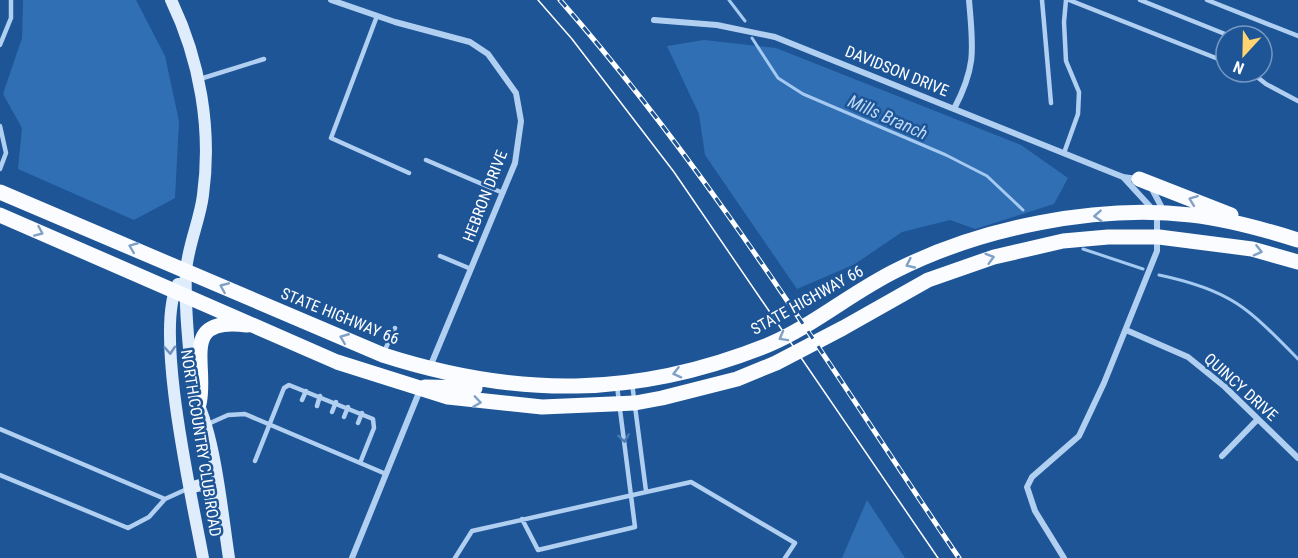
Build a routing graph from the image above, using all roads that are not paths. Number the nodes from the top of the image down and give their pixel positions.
1 (11, 0) edge
2 (171, 0) edge
3 (331, 0) edge
4 (969, 0) edge
5 (1042, 0) edge
6 (1068, 0) edge
7 (1140, 0) edge
8 (1207, 0) edge
9 (377, 16) junction
10 (654, 20) dead end
11 (1214, 30) edge
12 (1298, 36) edge
13 (0, 45) edge
14 (1214, 57) edge
15 (264, 59) dead end
16 (198, 80) junction
17 (1266, 84) edge
18 (1298, 101) edge
19 (1051, 103) dead end
20 (954, 109) junction
21 (0, 126) edge
22 (1064, 153) junction
23 (426, 160) dead end
24 (0, 169) edge
25 (410, 173) dead end
26 (1123, 177) junction
27 (1138, 179) junction
28 (0, 192) edge
29 (503, 193) junction
30 (1157, 214) junction
31 (0, 215) edge
32 (1159, 237) junction
33 (1292, 238) edge
34 (440, 256) dead end
35 (1298, 262) edge
36 (471, 269) junction
37 (186, 270) junction
38 (181, 294) junction
39 (259, 326) junction
40 (395, 328) dead end
41 (1126, 330) junction
42 (383, 355) junction
43 (337, 362) junction
44 (429, 369) junction
45 (624, 382) junction
46 (504, 384) junction
47 (306, 390) junction
48 (420, 390) junction
49 (320, 396) junction
50 (303, 400) dead end
51 (336, 402) junction
52 (199, 404) junction
53 (627, 404) junction
54 (317, 406) dead end
55 (348, 407) junction
56 (332, 412) dead end
57 (363, 413) junction
58 (344, 417) dead end
59 (1257, 420) junction
60 (270, 423) junction
61 (358, 423) dead end
62 (292, 424) dead end
63 (204, 426) junction
64 (0, 429) edge
65 (306, 430) dead end
66 (289, 432) junction
67 (321, 436) dead end
68 (303, 438) junction
69 (333, 441) dead end
70 (318, 444) junction
71 (348, 448) dead end
72 (330, 450) junction
73 (345, 456) junction
74 (1222, 456) dead end
75 (1298, 458) edge
76 (255, 461) dead end
77 (360, 463) junction
78 (386, 474) junction
79 (0, 475) edge
80 (190, 488) junction
81 (646, 490) junction
82 (630, 493) junction
83 (165, 499) junction
84 (522, 519) junction
85 (226, 539) junction
86 (203, 558) edge
87 (229, 558) edge
88 (352, 558) edge
89 (455, 558) edge
90 (785, 558) edge
91 (1064, 558) edge

1 - 13 lane
2 - 16 main road, NORTH COUNTRY CLUB ROAD
3 - 9 street, HEBRON DRIVE
4 - 20 street
5 - 19 lane
6 - 14 lane
6 - 22 lane
7 - 11 lane
8 - 12 lane
9 - 25 lane
9 - 29 street, HEBRON DRIVE
10 - 20 street, DAVIDSON DRIVE
15 - 16 lane
16 - 37 main road, NORTH COUNTRY CLUB ROAD
17 - 18 lane
20 - 22 street, DAVIDSON DRIVE
21 - 24 lane
22 - 26 street, DAVIDSON DRIVE
23 - 29 lane
26 - 27 street, DAVIDSON DRIVE
26 - 30 street, DAVIDSON DRIVE
27 - 30 street
33 -> 27 main road
37 -> 28 main road, STATE HIGHWAY 66
29 - 36 street, HEBRON DRIVE
30 - 32 street
30 - 33 main road, STATE HIGHWAY 66
30 -> 45 main road, STATE HIGHWAY 66
31 -> 38 main road
32 -> 35 main road
32 - 41 street
53 -> 32 main road
34 - 36 lane
36 - 44 street, HEBRON DRIVE
37 - 38 main road, NORTH COUNTRY CLUB ROAD
42 -> 37 main road, STATE HIGHWAY 66
38 - 39 main road
38 - 52 main road, NORTH COUNTRY CLUB ROAD
38 -> 80 main road, NORTH COUNTRY CLUB ROAD
39 - 43 main road
39 - 52 main road
40 - 42 lane
41 - 59 street, QUINCY DRIVE
41 - 91 street
42 - 44 main road, STATE HIGHWAY 66
43 - 44 main road
43 - 48 main road
44 - 46 main road, STATE HIGHWAY 66
45 - 46 main road, STATE HIGHWAY 66
45 - 53 lane
45 - 53 lane
46 - 48 main road
47 - 49 lane
47 - 50 lane
47 - 60 lane
48 -> 53 main road
48 - 78 street
49 - 51 lane
49 - 54 lane
51 - 55 lane
51 - 56 lane
52 - 63 main road, NORTH COUNTRY CLUB ROAD
53 - 81 lane
53 -> 82 lane
55 - 57 lane
55 - 58 lane
57 - 61 lane
57 - 77 lane
59 - 74 street
59 - 75 street, QUINCY DRIVE
60 - 63 lane
60 - 66 lane
60 - 76 lane
62 - 66 lane
63 - 85 main road, NORTH COUNTRY CLUB ROAD
64 - 83 lane
65 - 68 lane
66 - 68 lane
67 - 70 lane
68 - 70 lane
69 - 72 lane
70 - 72 lane
71 - 73 lane
72 - 73 lane
73 - 77 lane
77 - 78 lane
78 - 88 street
79 - 83 lane
80 - 83 lane
80 - 85 main road
80 - 86 main road, NORTH COUNTRY CLUB ROAD
81 - 82 lane
81 - 90 lane
82 - 84 lane
82 - 84 lane
84 - 89 lane
85 - 87 main road, NORTH COUNTRY CLUB ROAD

